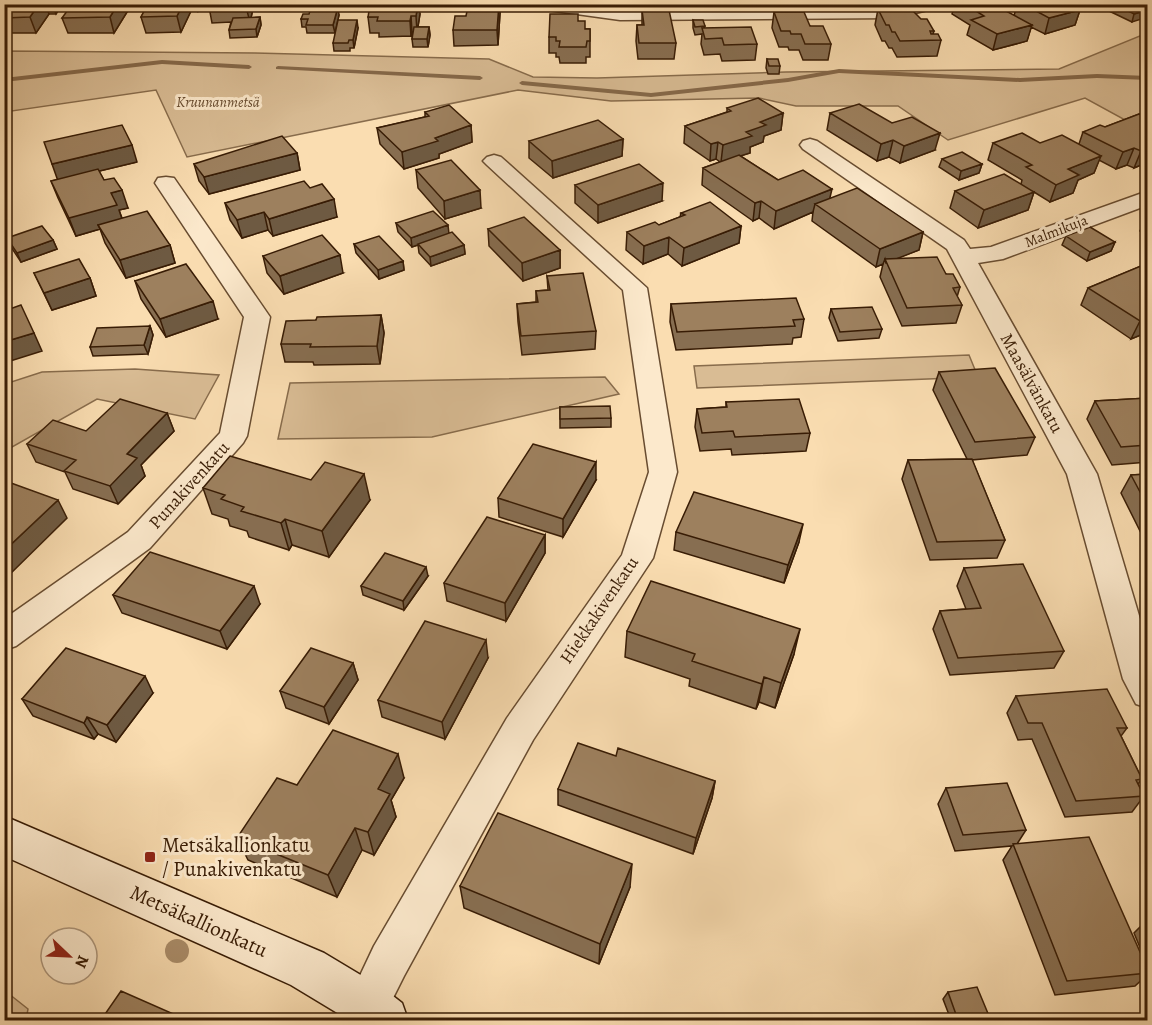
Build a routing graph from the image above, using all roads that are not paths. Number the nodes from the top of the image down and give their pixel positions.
1 (540, 4) edge
2 (930, 4) edge
3 (568, 6) edge
4 (818, 9) edge
5 (810, 145) dead end
6 (494, 160) dead end
7 (166, 183) dead end
8 (1148, 197) edge
9 (962, 257) junction
10 (4, 637) edge
11 (1148, 694) edge
12 (4, 835) edge
13 (371, 1015) edge

1 - 3 street
2 - 4 street
3 - 4 street
5 - 9 street, Maasälvänkatu
6 - 13 street, Hiekkakivenkatu
7 - 10 street, Punakivenkatu
8 - 9 street, Malmikuja
9 - 11 street, Maasälvänkatu
12 - 13 street, Metsäkallionkatu

